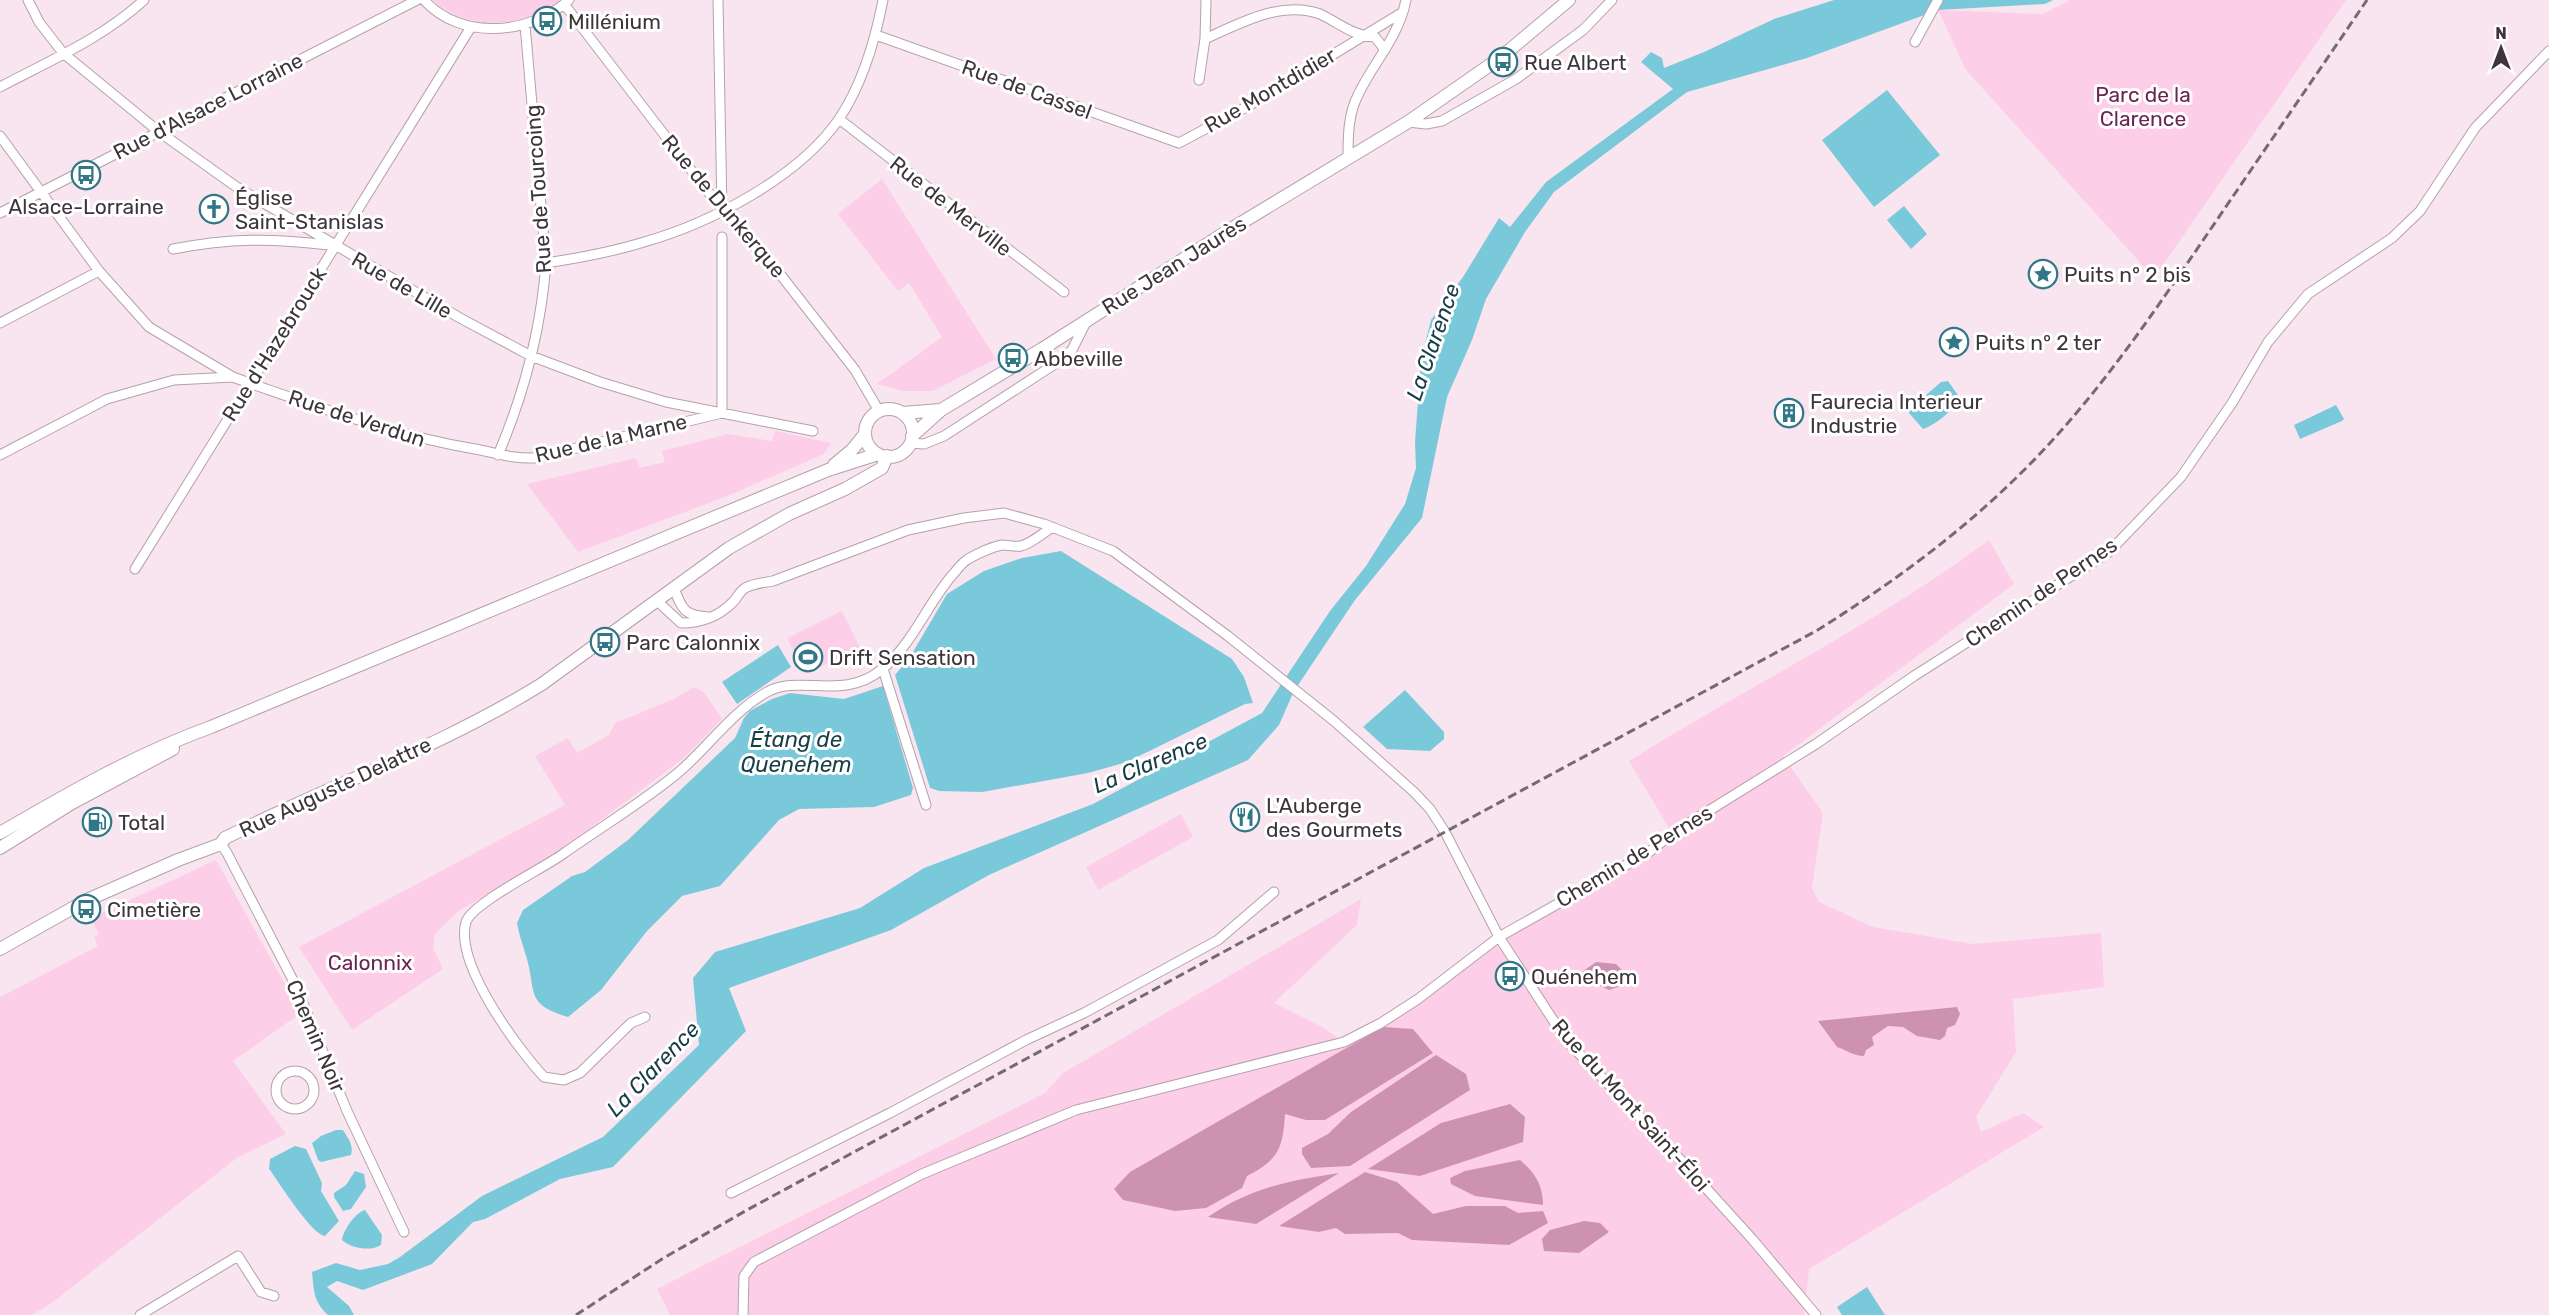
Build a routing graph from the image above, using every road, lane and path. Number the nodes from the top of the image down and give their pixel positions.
1 (28, 0) edge
2 (144, 0) edge
3 (417, 0) edge
4 (424, 0) edge
5 (718, 0) edge
6 (883, 0) edge
7 (1206, 0) edge
8 (1406, 0) edge
9 (1569, 0) edge
10 (1612, 0) edge
11 (1938, 0) edge
12 (566, 2) edge
13 (1403, 12) junction
14 (525, 25) junction
15 (471, 27) junction
16 (876, 35) junction
17 (1361, 37) junction
18 (1205, 39) junction
19 (1915, 42) dead end
20 (1385, 50) junction
21 (2549, 51) edge
22 (63, 53) junction
23 (1199, 80) dead end
24 (0, 87) edge
25 (839, 119) junction
26 (1408, 122) junction
27 (159, 131) junction
28 (0, 136) edge
29 (1179, 143) joint
30 (1348, 158) junction
31 (40, 192) junction
32 (722, 210) junction
33 (0, 213) edge
34 (722, 237) dead end
35 (334, 246) junction
36 (173, 249) dead end
37 (546, 263) junction
38 (99, 271) junction
39 (1064, 292) dead end
40 (1087, 320) junction
41 (0, 323) edge
42 (531, 356) junction
43 (233, 377) junction
44 (249, 383) junction
45 (941, 410) junction
46 (879, 411) junction
47 (722, 413) junction
48 (903, 413) junction
49 (813, 431) dead end
50 (865, 434) junction
51 (911, 440) junction
52 (0, 455) edge
53 (498, 455) junction
54 (883, 455) junction
55 (828, 470) junction
56 (1052, 527) junction
57 (135, 569) dead end
58 (674, 588) junction
59 (657, 601) junction
60 (711, 618) junction
61 (883, 669) junction
62 (211, 728) junction
63 (926, 805) dead end
64 (0, 833) edge
65 (221, 844) junction
66 (0, 848) edge
67 (1274, 892) dead end
68 (1499, 937) junction
69 (0, 949) edge
70 (645, 1017) dead end
71 (330, 1072) junction
72 (312, 1080) junction
73 (731, 1193) dead end
74 (404, 1232) dead end
75 (274, 1296) dead end
76 (140, 1315) edge
77 (743, 1315) edge
78 (1816, 1315) edge

1 - 22 street, Rue de Lille
2 - 22 street
3 - 27 street, Rue d'Alsace Lorraine
4 - 15 street
5 - 32 street
6 - 16 street
7 - 18 street
8 - 13 street
9 - 26 main road, Rue Jean Jaurès
10 - 26 street
11 - 19 street
12 - 14 street
12 - 32 street, Rue de Dunkerque
13 - 17 street, Rue Montdidier
13 - 20 street
14 - 15 street
14 - 37 street, Rue de Tourcoing
15 - 35 street, Rue d'Hazebrouck
16 - 25 street
16 - 29 street, Rue de Cassel
17 - 18 street
17 - 20 street, Rue Montdidier
17 - 29 street, Rue Montdidier
18 - 23 street
20 - 30 street
21 - 68 street, Chemin de Pernes
22 - 24 street
22 - 27 street, Rue de Lille
25 - 32 street
25 - 39 street, Rue de Merville
26 - 30 main road, Rue Jean Jaurès
27 - 31 street, Rue d'Alsace Lorraine
27 - 35 street, Rue de Lille
28 - 31 street, Rue de Verdun
30 - 40 main road, Rue Jean Jaurès
31 - 33 street, Rue d'Alsace Lorraine
31 - 38 street, Rue de Verdun
32 - 37 street
32 - 46 street, Rue de Dunkerque
34 - 47 street
35 - 36 street
35 - 42 street, Rue de Lille
35 - 44 street, Rue d'Hazebrouck
37 - 42 street, Rue de Tourcoing
38 - 41 street
38 - 43 street, Rue de Verdun
40 - 45 main road, Rue Jean Jaurès
40 - 51 street
42 - 47 street, Rue de Lille
42 - 53 street, Rue de Tourcoing
43 - 44 street, Rue de Verdun
43 - 52 street
44 - 53 street, Rue de Verdun
44 - 57 street, Rue d'Hazebrouck
45 - 48 main road, Rue Jean Jaurès
45 - 51 main road, Rue Jean Jaurès
46 - 48 main road
46 - 50 main road
47 - 49 street, Rue de Lille
47 - 53 street, Rue de la Marne
48 - 51 main road
50 - 54 main road
50 - 55 main road
51 - 54 main road
54 - 55 main road
54 - 58 main road, Rue Auguste Delattre
55 - 62 main road
56 - 60 street
56 - 61 street
56 - 68 street, Rue du Mont Saint-Éloi
58 - 59 main road, Rue Auguste Delattre
58 - 60 street
59 - 60 street
59 - 65 main road, Rue Auguste Delattre
61 - 63 street
61 - 70 street
62 - 64 main road
62 - 66 main road
65 - 69 main road, Rue Auguste Delattre
65 - 71 street, Chemin Noir
67 - 73 street
68 - 77 street, Chemin de Pernes
68 - 78 street, Rue du Mont Saint-Éloi
71 - 72 street
71 - 74 street, Chemin Noir
72 - 72 street
75 - 76 street

